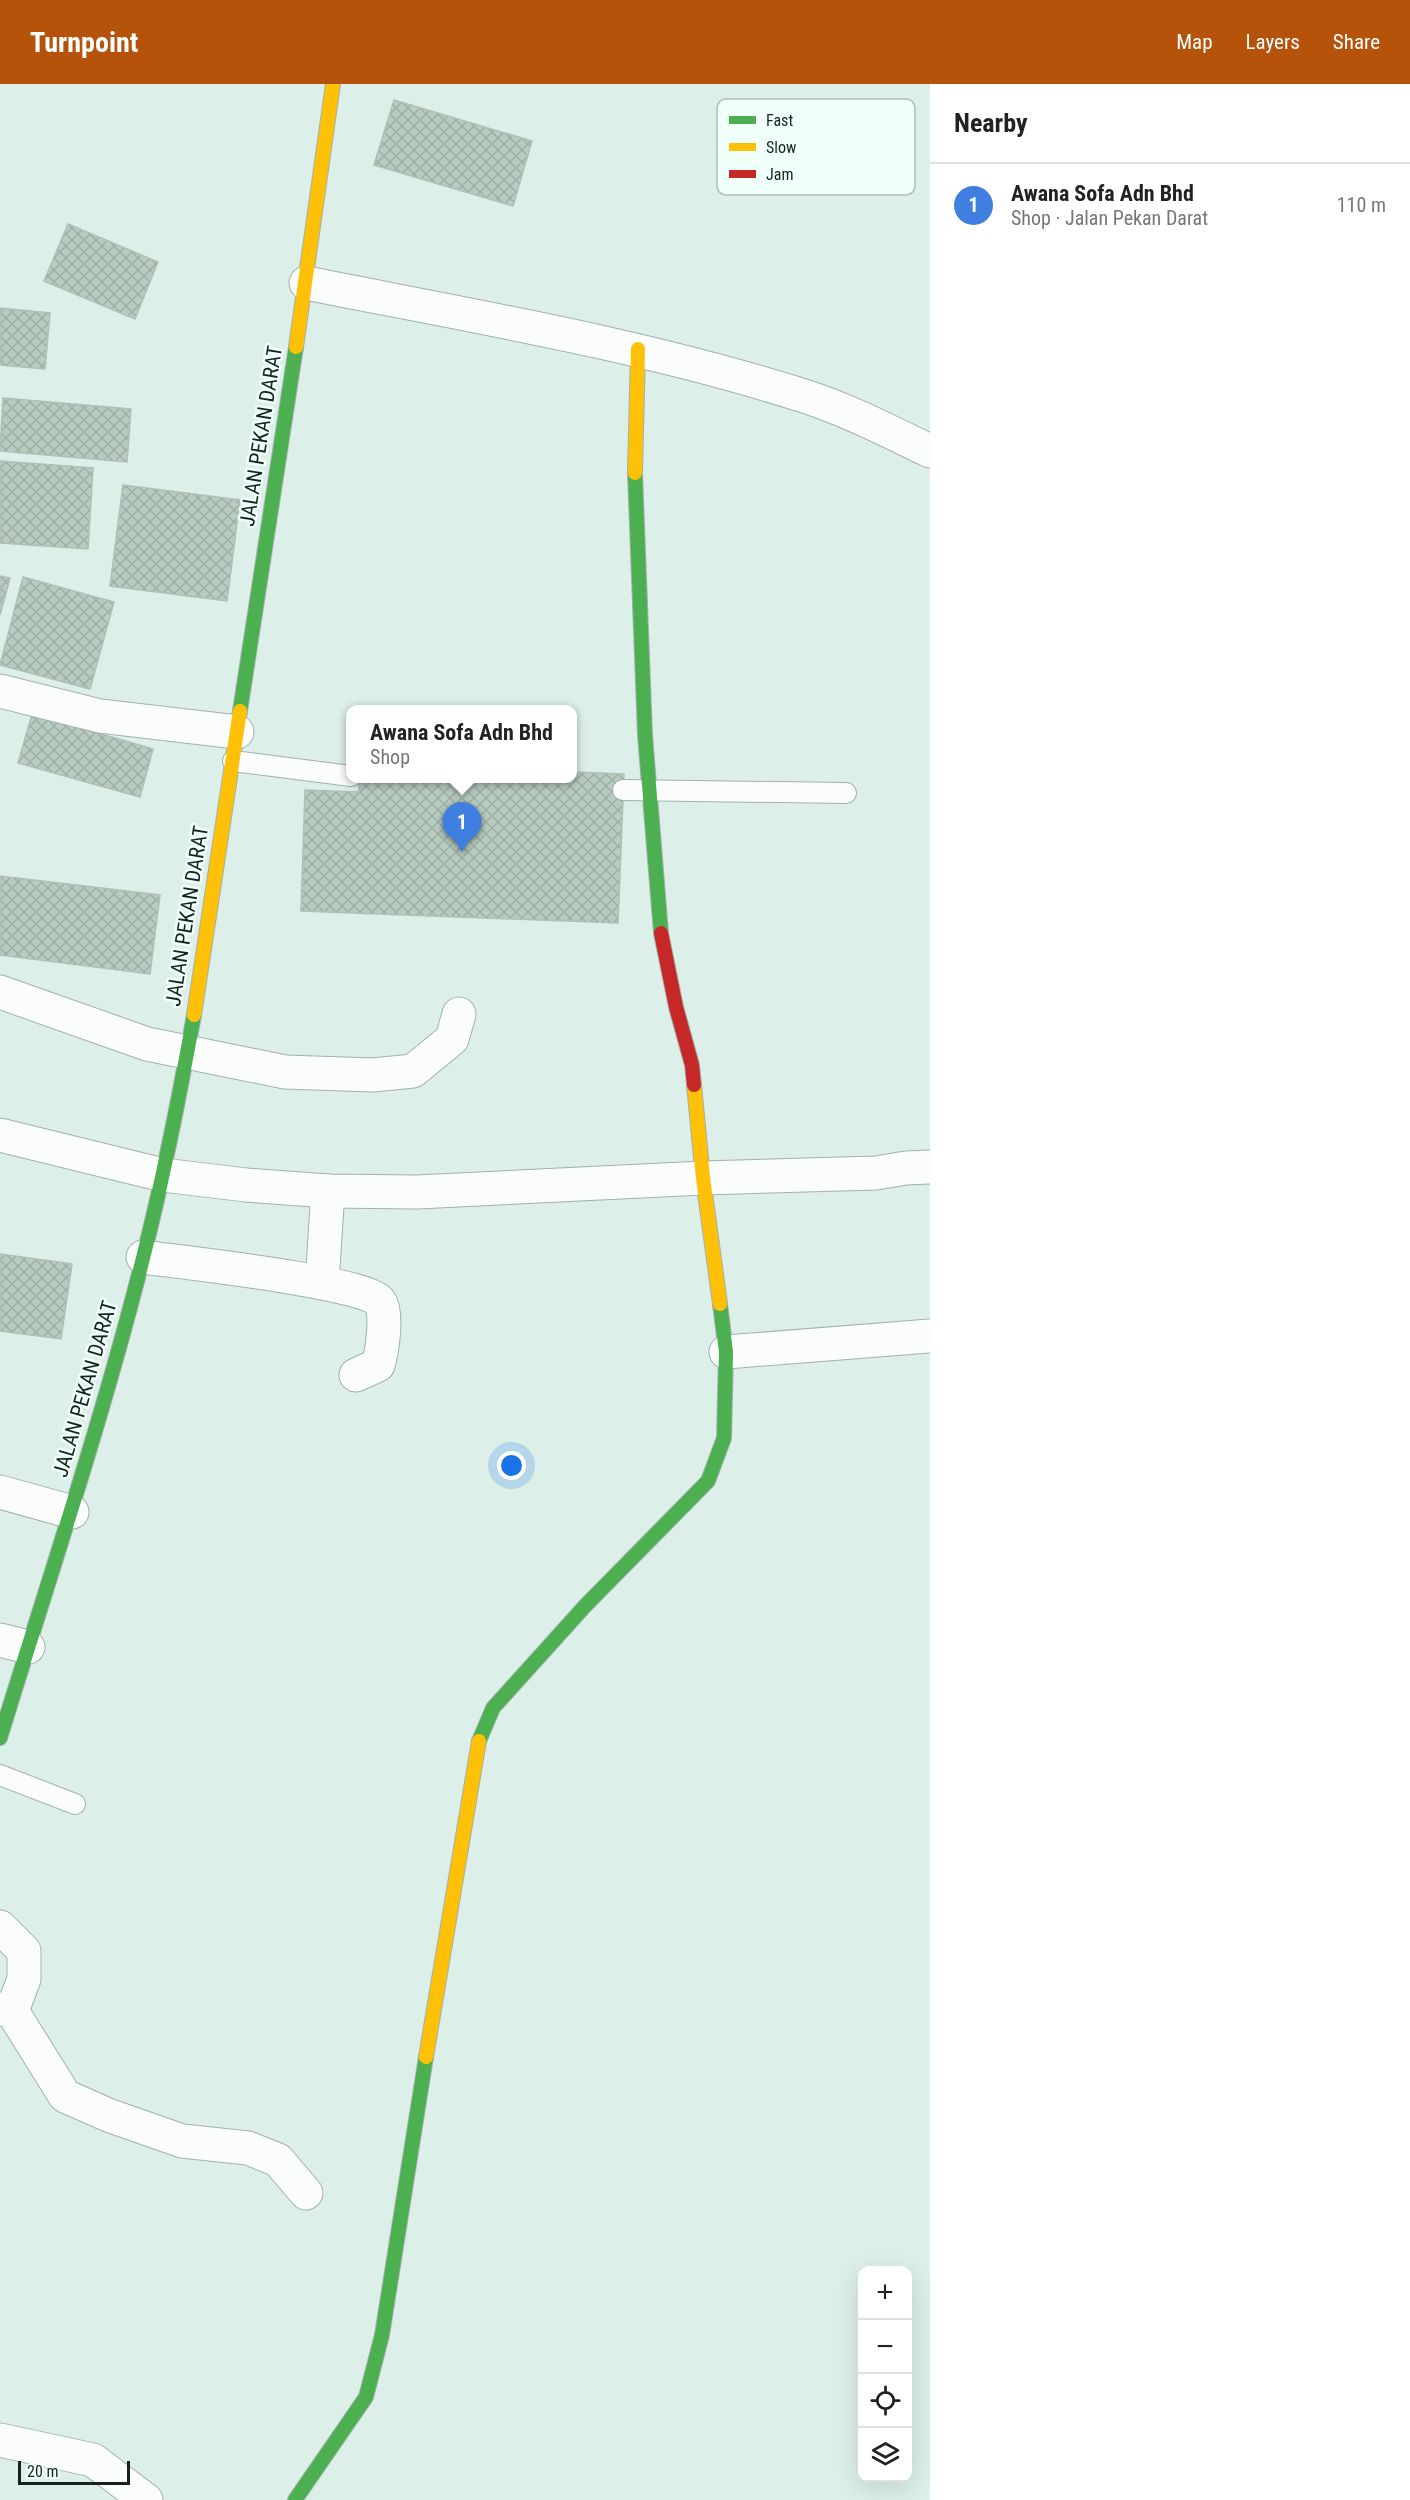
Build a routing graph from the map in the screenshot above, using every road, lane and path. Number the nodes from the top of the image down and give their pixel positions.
1 (333, 84) edge
2 (306, 283) junction
3 (638, 349) junction
4 (930, 451) edge
5 (0, 691) edge
6 (235, 747) junction
7 (346, 775) edge
8 (623, 790) dead end
9 (649, 790) junction
10 (846, 793) dead end
11 (0, 992) edge
12 (459, 1014) dead end
13 (186, 1053) junction
14 (0, 1135) edge
15 (930, 1167) edge
16 (163, 1174) junction
17 (703, 1178) junction
18 (328, 1191) junction
19 (143, 1257) junction
20 (322, 1283) junction
21 (930, 1336) edge
22 (726, 1352) junction
23 (356, 1375) dead end
24 (0, 1492) edge
25 (72, 1512) junction
26 (14, 1643) edge
27 (0, 1738) edge
28 (0, 1775) edge
29 (75, 1804) dead end
30 (0, 1927) edge
31 (6, 2010) edge
32 (306, 2193) dead end
33 (0, 2440) edge
34 (146, 2500) edge
35 (295, 2500) edge

1 - 2 street, JALAN PEKAN DARAT
2 - 3 street
2 - 6 street, JALAN PEKAN DARAT
3 - 4 street
3 - 9 street
5 - 6 street
6 - 7 lane
6 - 13 street, JALAN PEKAN DARAT
8 - 9 lane
9 - 10 lane
9 - 17 street
11 - 13 street
12 - 13 street
13 - 16 street, JALAN PEKAN DARAT
14 - 16 street
15 - 17 street
16 - 18 street
16 - 19 street, JALAN PEKAN DARAT
17 - 18 street
17 - 22 street
18 - 20 street
19 - 20 street
19 - 25 street, JALAN PEKAN DARAT
20 - 23 street
21 - 22 street
22 - 35 street
24 - 25 street
25 - 26 street, JALAN PEKAN DARAT
26 - 27 street, JALAN PEKAN DARAT
28 - 29 lane
30 - 31 street
31 - 32 street
33 - 34 street

